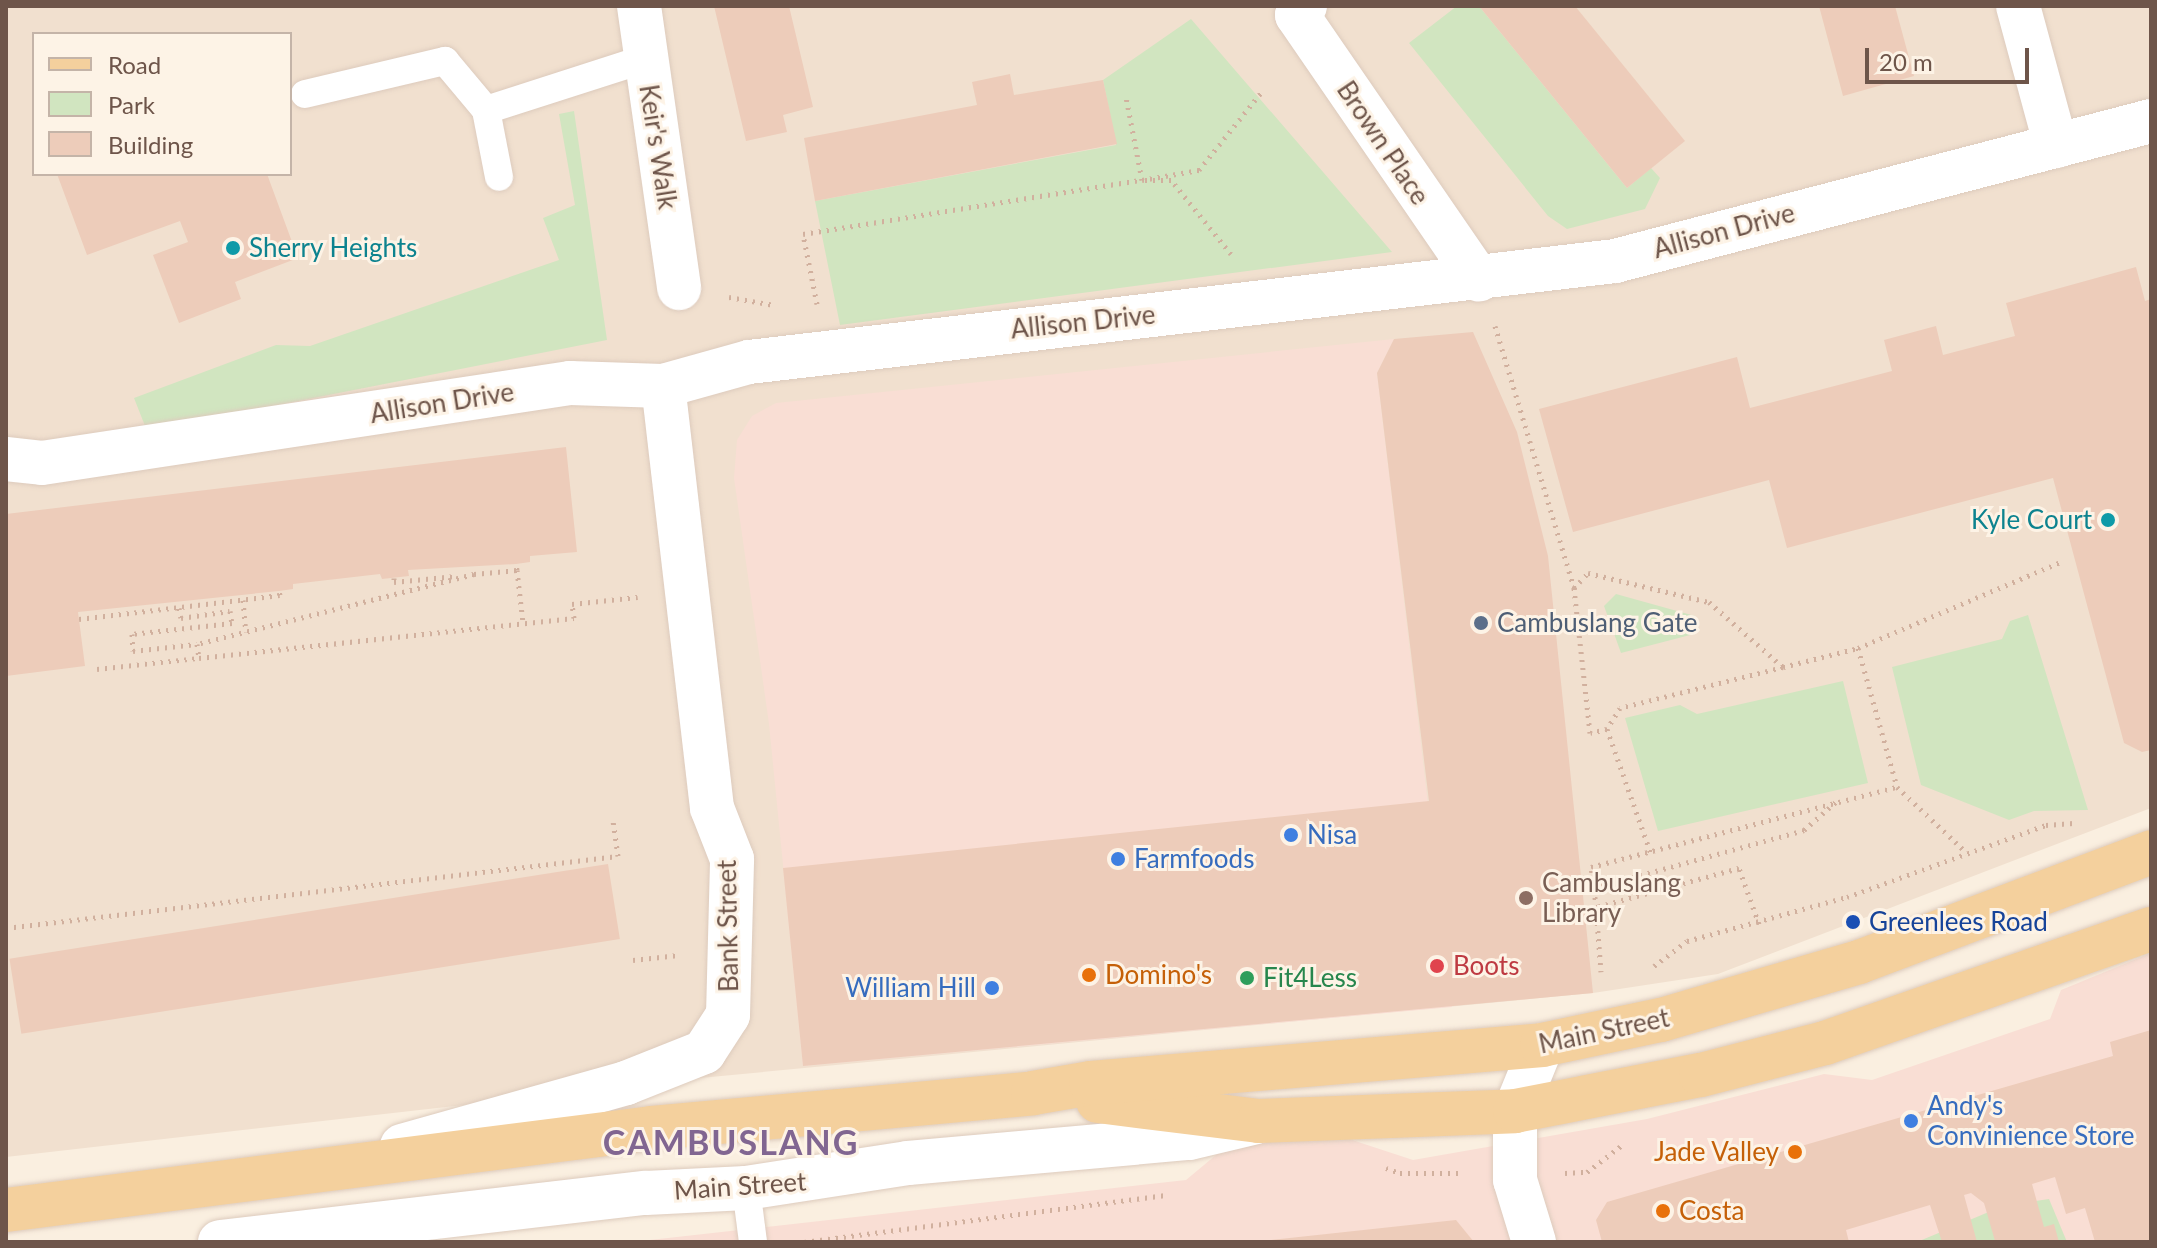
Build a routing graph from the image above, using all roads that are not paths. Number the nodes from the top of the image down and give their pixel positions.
1 (639, 6) edge
2 (1305, 6) edge
3 (2018, 6) edge
4 (645, 59) junction
5 (305, 94) dead end
6 (486, 110) junction
7 (2151, 121) edge
8 (2056, 146) junction
9 (499, 177) dead end
10 (1479, 280) junction
11 (679, 288) road end
12 (663, 386) junction
13 (6, 459) edge
14 (2151, 852) edge
15 (2151, 929) edge
16 (1542, 1045) junction
17 (1033, 1093) junction
18 (1515, 1111) junction
19 (1259, 1121) junction
20 (311, 1172) junction
21 (746, 1188) junction
22 (6, 1210) edge
23 (220, 1242) edge
24 (753, 1242) edge
25 (1534, 1242) edge

1 - 4 street, Keir's Walk
2 - 10 street, Brown Place
3 - 8 street
4 - 6 lane
4 - 11 street, Keir's Walk
5 - 6 lane
6 - 9 lane
7 - 8 street, Allison Drive
8 - 10 street, Allison Drive
10 - 12 street, Allison Drive
12 - 13 street, Allison Drive
12 - 20 street, Bank Street
14 - 16 main road, Main Street
15 - 18 main road, Main Street
16 - 17 main road, Main Street
16 - 18 street
17 - 19 main road, Main Street
17 - 20 main road, Main Street
18 - 19 main road, Main Street
18 - 25 street
19 - 21 street, Main Street
20 - 22 main road, Main Street
21 - 23 street, Main Street
21 - 24 lane

